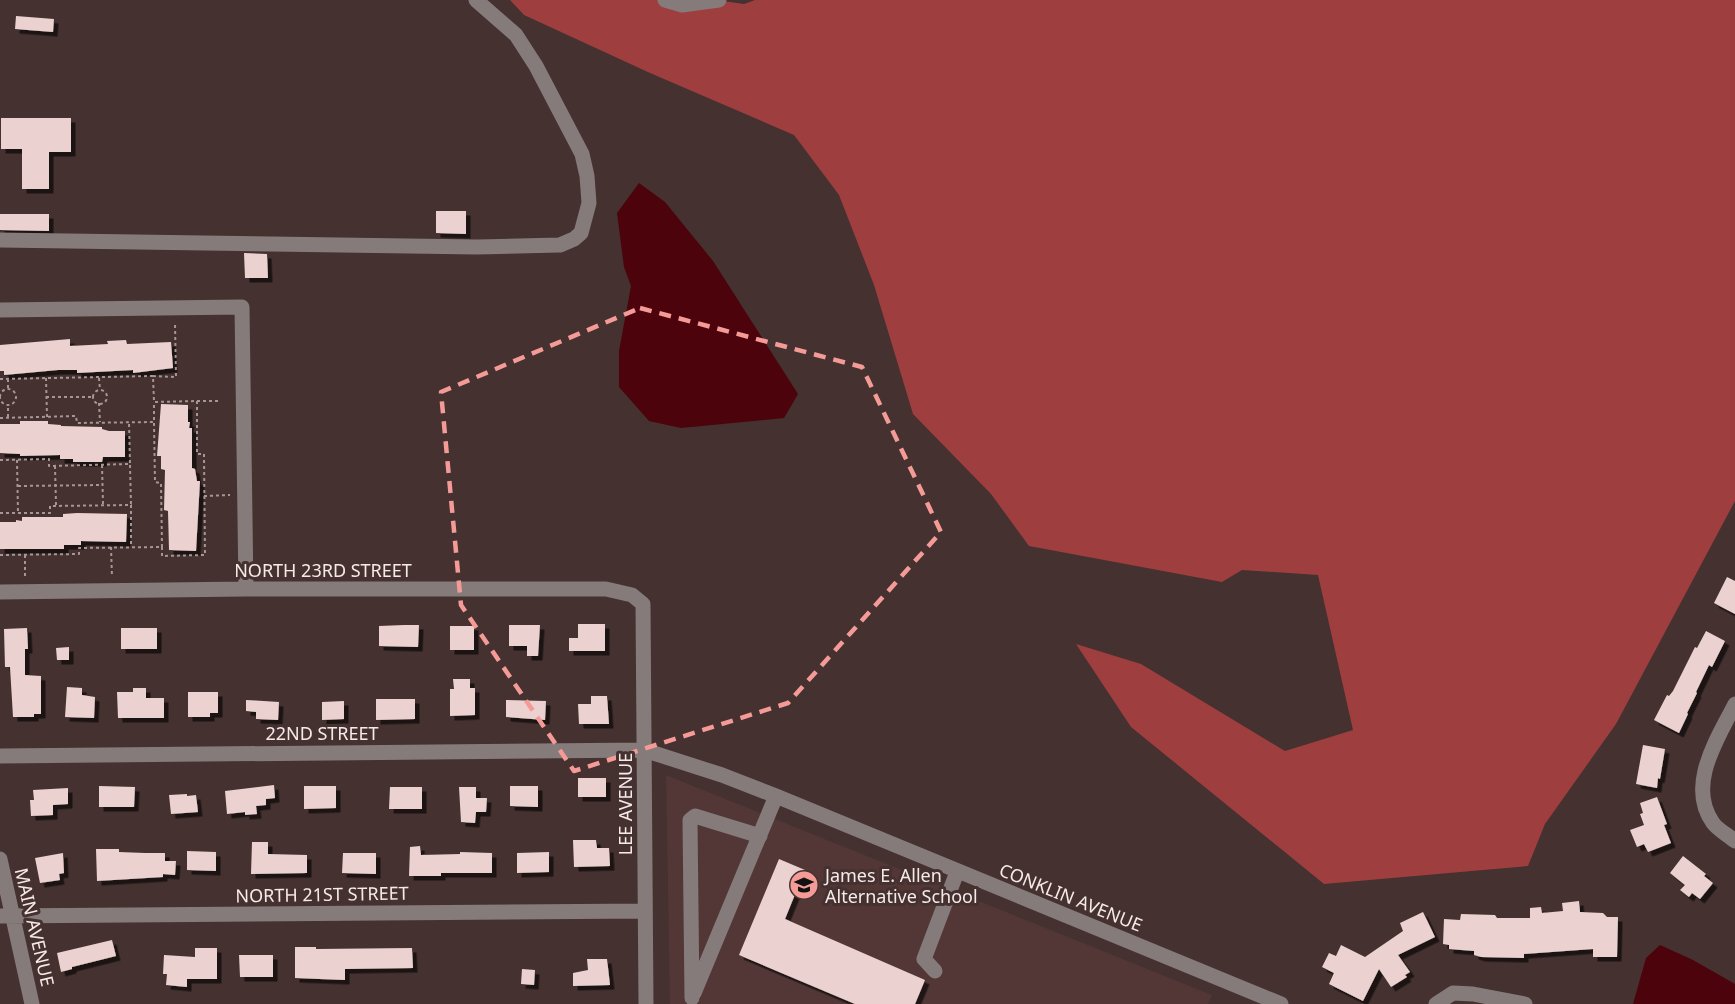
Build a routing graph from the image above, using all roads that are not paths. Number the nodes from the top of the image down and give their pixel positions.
1 (477, 0) edge
2 (665, 0) edge
3 (719, 0) edge
4 (0, 240) edge
5 (0, 310) edge
6 (246, 589) junction
7 (0, 592) edge
8 (643, 604) joint
9 (1735, 704) edge
10 (644, 750) junction
11 (0, 756) edge
12 (776, 796) junction
13 (760, 836) junction
14 (1735, 841) edge
15 (0, 859) edge
16 (957, 872) junction
17 (645, 910) junction
18 (6, 916) edge
19 (934, 971) dead end
20 (691, 1001) edge
21 (32, 1004) edge
22 (646, 1004) edge
23 (1281, 1004) edge
24 (1436, 1004) edge
25 (1525, 1004) edge

1 - 4 street
2 - 3 street
5 - 6 street
6 - 7 street, NORTH 23RD STREET
6 - 8 street, NORTH 23RD STREET
8 - 10 street, LEE AVENUE
9 - 14 street
10 - 11 street, 22ND STREET
10 - 12 street, CONKLIN AVENUE
10 - 17 street, LEE AVENUE
12 - 13 street
12 - 16 street, CONKLIN AVENUE
13 - 20 street
13 - 20 street
15 - 18 street, MAIN AVENUE
16 - 19 street
16 - 23 street, CONKLIN AVENUE
17 - 18 street, NORTH 21ST STREET
17 - 22 street, LEE AVENUE
18 - 21 street, MAIN AVENUE
24 - 25 street

